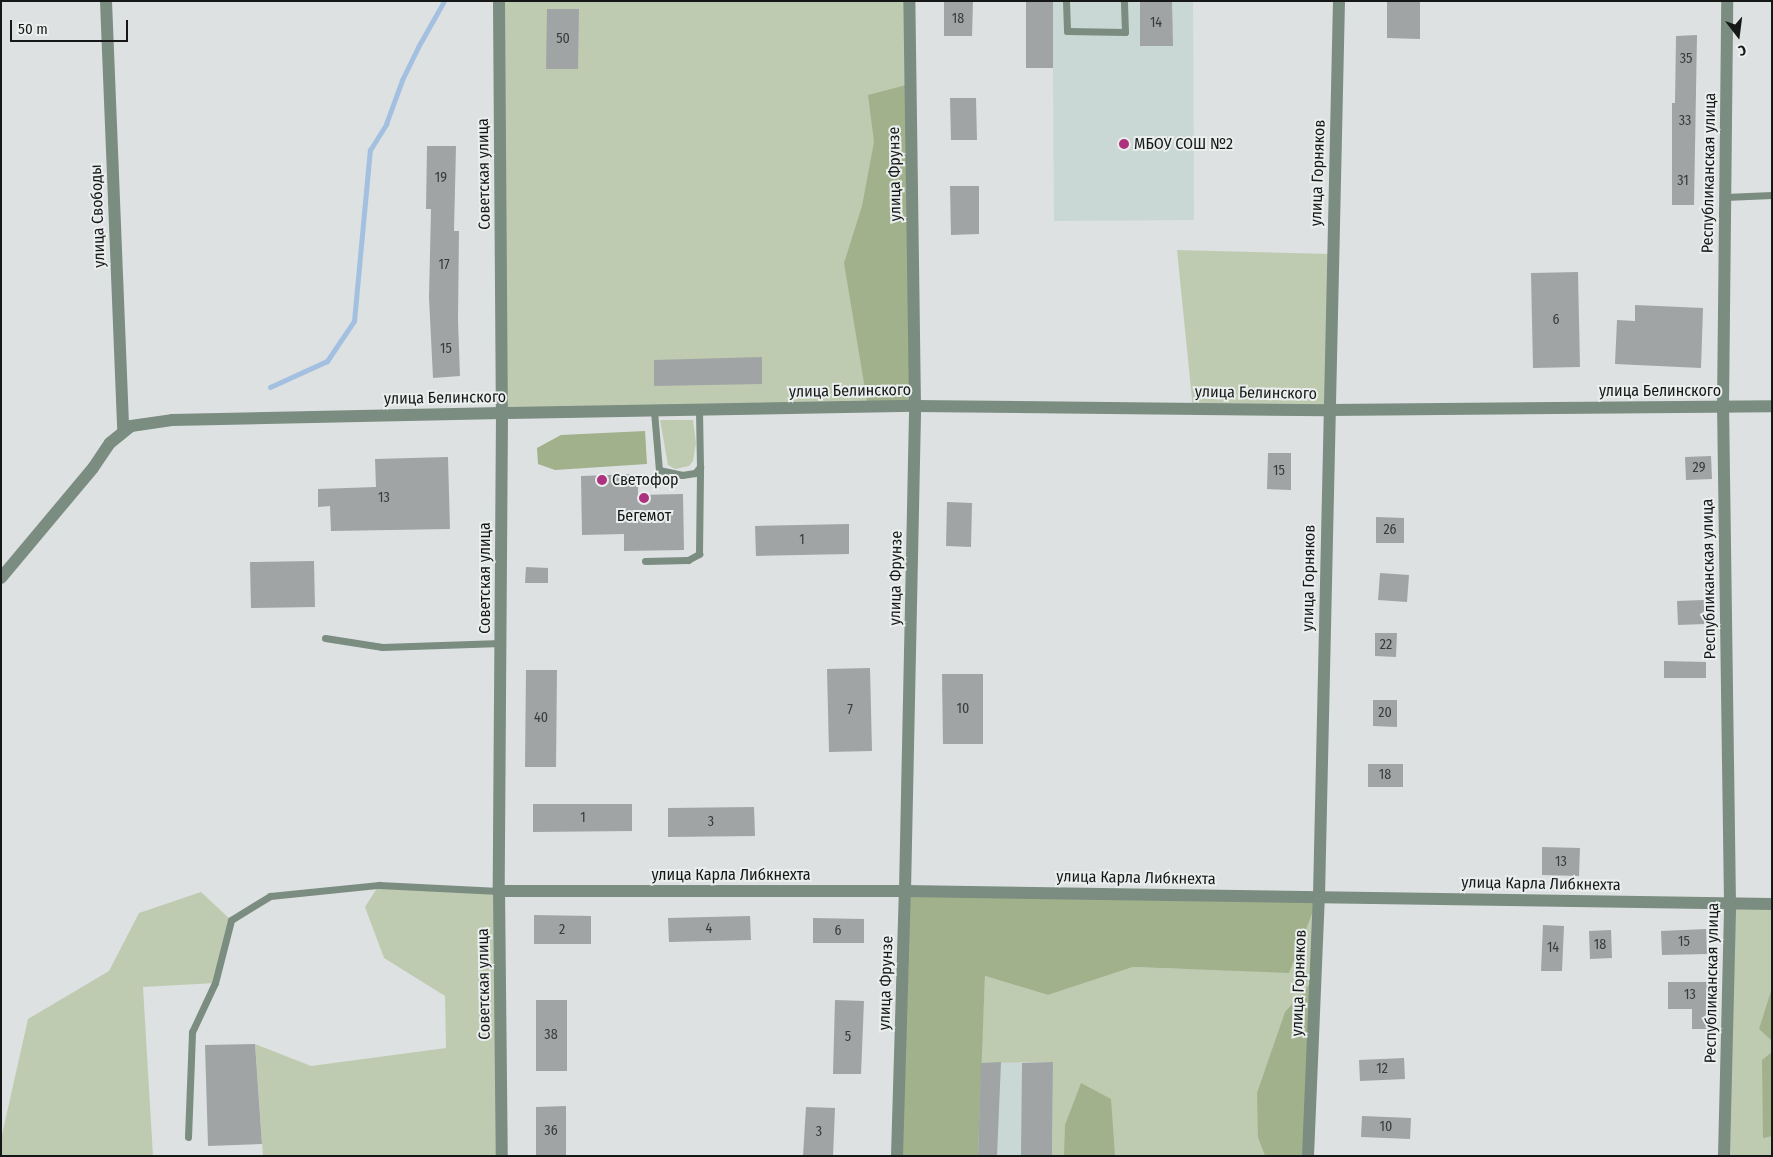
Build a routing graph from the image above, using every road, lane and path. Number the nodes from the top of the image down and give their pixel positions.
1 (106, 1) edge
2 (499, 1) edge
3 (909, 1) edge
4 (1066, 1) edge
5 (1124, 1) edge
6 (1339, 1) edge
7 (1727, 1) edge
8 (1772, 195) edge
9 (1725, 197) junction
10 (915, 406) junction
11 (1772, 406) edge
12 (1723, 407) junction
13 (699, 410) junction
14 (1329, 410) junction
15 (654, 411) junction
16 (502, 413) junction
17 (123, 430) junction
18 (700, 467) junction
19 (645, 561) dead end
20 (1, 578) edge
21 (325, 638) dead end
22 (501, 643) junction
23 (905, 891) junction
24 (499, 892) junction
25 (1319, 896) junction
26 (1730, 904) junction
27 (1772, 904) edge
28 (188, 1137) dead end
29 (502, 1156) edge
30 (897, 1156) edge
31 (1308, 1156) edge
32 (1724, 1156) edge

1 - 17 street, улица Свободы
2 - 16 street, Советская улица
3 - 10 street, улица Фрунзе
4 - 5 lane
6 - 14 street, улица Горняков
7 - 9 street, Республиканская улица
8 - 9 lane
9 - 12 street, Республиканская улица
10 - 13 street, улица Белинского
10 - 14 street, улица Белинского
10 - 23 street, улица Фрунзе
11 - 12 street, улица Белинского
12 - 14 street, улица Белинского
12 - 26 street, Республиканская улица
13 - 15 street, улица Белинского
13 - 18 lane
14 - 25 street, улица Горняков
15 - 16 street, улица Белинского
15 - 18 lane
16 - 17 street, улица Белинского
16 - 22 street, Советская улица
17 - 20 street
18 - 19 lane
21 - 22 lane
22 - 24 street, Советская улица
23 - 24 street, улица Карла Либкнехта
23 - 25 street, улица Карла Либкнехта
23 - 30 street, улица Фрунзе
24 - 28 lane
24 - 29 street, Советская улица
25 - 26 street, улица Карла Либкнехта
25 - 31 street, улица Горняков
26 - 27 street, улица Карла Либкнехта
26 - 32 street, Республиканская улица

